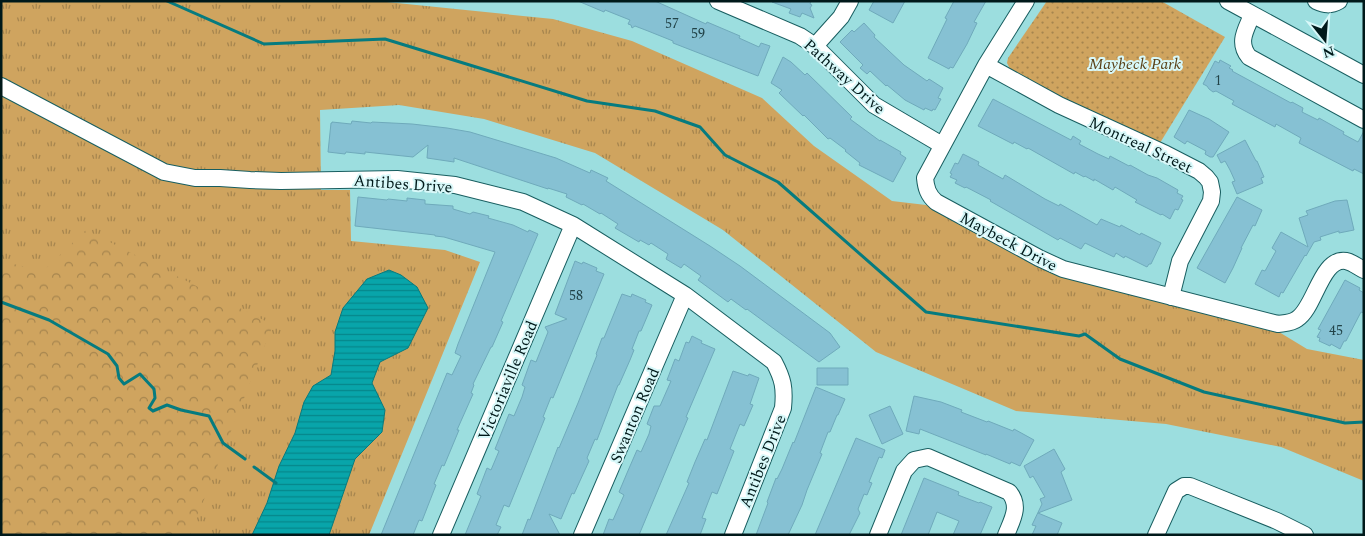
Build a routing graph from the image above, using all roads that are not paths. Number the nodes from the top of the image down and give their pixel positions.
1 (718, 1) edge
2 (850, 1) edge
3 (1026, 1) edge
4 (1228, 1) edge
5 (1316, 1) edge
6 (1339, 1) edge
7 (1252, 15) junction
8 (815, 46) junction
9 (986, 65) junction
10 (1364, 75) edge
11 (1, 86) edge
12 (1364, 120) edge
13 (942, 145) junction
14 (573, 225) junction
15 (1364, 270) edge
16 (685, 295) junction
17 (1171, 297) junction
18 (1288, 531) edge
19 (442, 535) edge
20 (582, 535) edge
21 (733, 535) edge
22 (878, 535) edge
23 (1006, 535) edge
24 (1156, 535) edge
25 (1305, 535) edge

1 - 8 street, Pathway Drive
2 - 8 street
3 - 9 street, Maybeck Drive
4 - 7 street
5 - 6 street
7 - 10 street
7 - 12 street
8 - 13 street, Pathway Drive
9 - 13 street, Maybeck Drive
9 - 17 street, Montreal Street
11 - 14 street, Antibes Drive
13 - 17 street, Maybeck Drive
14 - 16 street, Antibes Drive
14 - 19 street, Victoriaville Road
15 - 17 street, Maybeck Drive
16 - 20 street, Swanton Road
16 - 21 street, Antibes Drive
18 - 24 street
18 - 25 street
22 - 23 street

